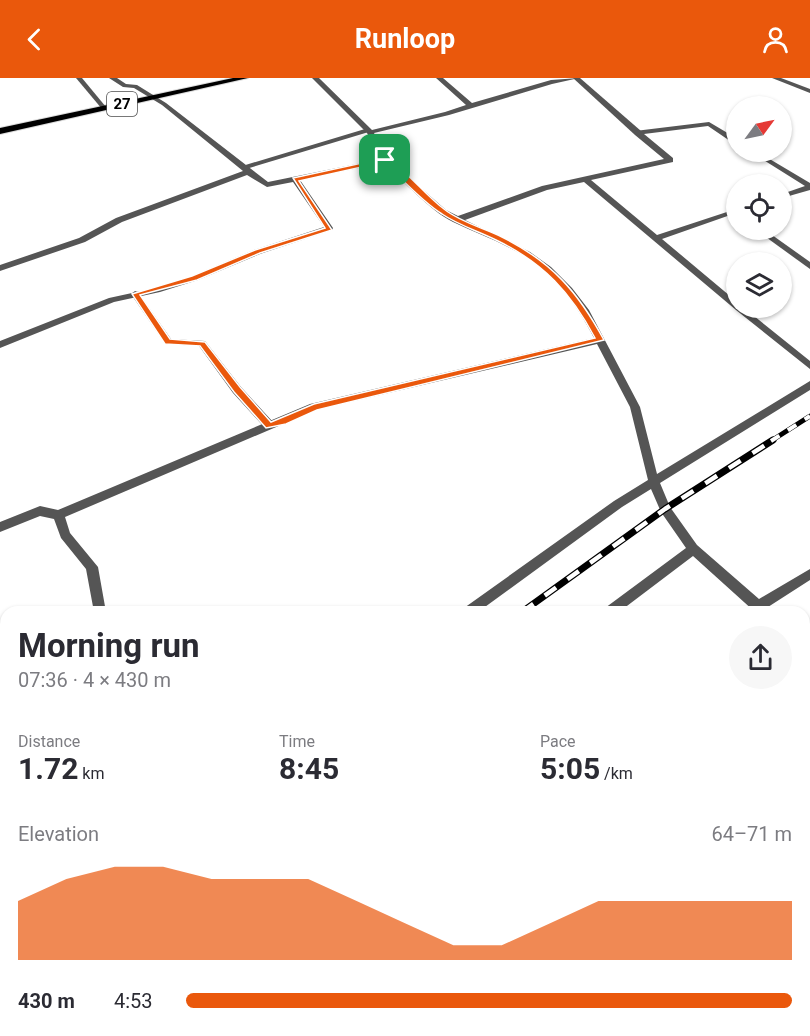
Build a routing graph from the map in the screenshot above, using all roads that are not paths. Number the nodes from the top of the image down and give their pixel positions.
1 (79, 78) edge
2 (112, 78) edge
3 (244, 78) edge
4 (315, 78) edge
5 (440, 78) edge
6 (576, 78) edge
7 (775, 78) edge
8 (810, 91) edge
9 (153, 97) junction
10 (471, 106) junction
11 (104, 108) junction
12 (0, 131) edge
13 (369, 131) junction
14 (638, 133) junction
15 (726, 135) edge
16 (385, 160) junction
17 (770, 162) edge
18 (246, 169) junction
19 (585, 179) junction
20 (296, 180) junction
21 (810, 186) edge
22 (792, 192) edge
23 (726, 214) edge
24 (456, 220) junction
25 (656, 238) junction
26 (774, 240) edge
27 (810, 266) edge
28 (0, 268) edge
29 (135, 294) junction
30 (726, 296) edge
31 (752, 318) edge
32 (600, 340) junction
33 (0, 345) edge
34 (810, 366) edge
35 (810, 386) edge
36 (269, 425) junction
37 (654, 482) junction
38 (59, 515) junction
39 (0, 527) edge
40 (693, 549) junction
41 (810, 574) edge
42 (99, 606) edge
43 (476, 606) edge
44 (617, 606) edge
45 (758, 606) edge
46 (765, 606) edge

1 - 11 street
2 - 9 street
3 - 9 main road, 27
4 - 13 street
5 - 10 street
6 - 10 street
6 - 14 street
7 - 8 street
9 - 11 main road, 27
9 - 18 street
10 - 13 street
11 - 12 main road, 27
13 - 16 street
13 - 18 street
14 - 15 street
14 - 19 street
16 - 20 street
16 - 24 street
17 - 21 street
18 - 20 street
18 - 28 street
19 - 24 street
19 - 25 street
20 - 29 street
21 - 22 street
23 - 25 street
24 - 32 street
25 - 30 street
26 - 27 street
29 - 33 street
29 - 36 street
31 - 34 street
32 - 36 street
32 - 37 street
35 - 37 street
36 - 38 street
37 - 40 street
37 - 43 street
38 - 39 street
38 - 42 street
40 - 44 street
40 - 45 street
41 - 46 street

